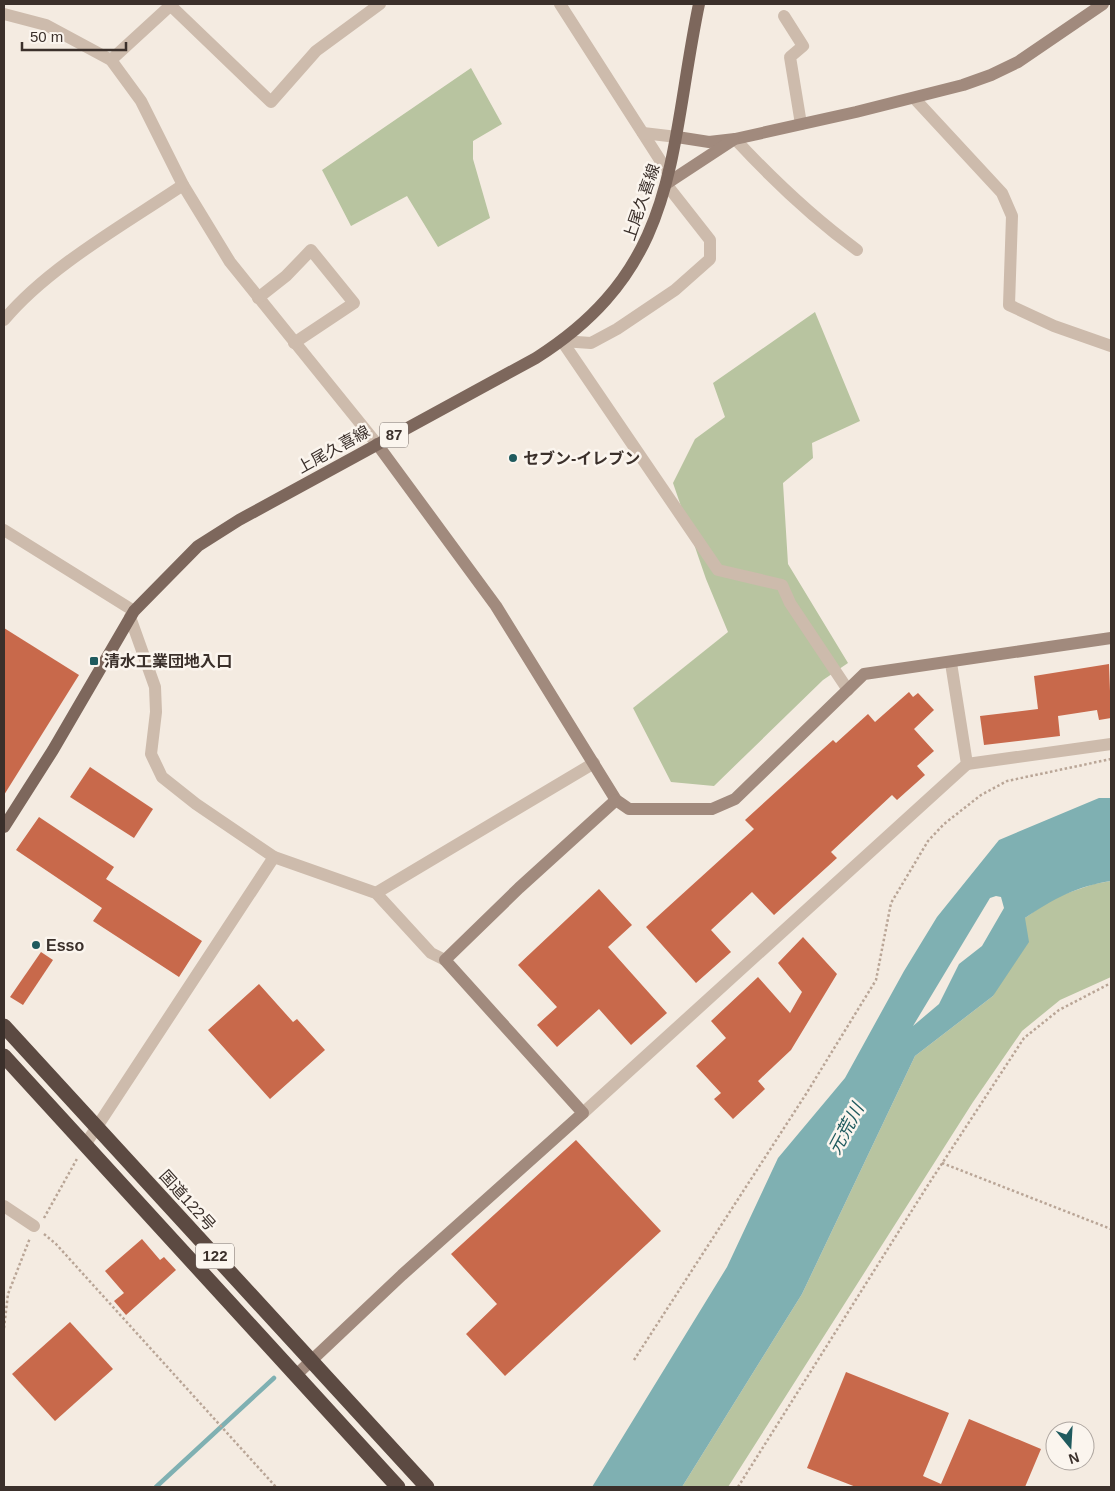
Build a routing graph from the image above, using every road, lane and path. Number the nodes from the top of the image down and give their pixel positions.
1 (380, 4) edge
2 (560, 4) edge
3 (699, 4) edge
4 (1103, 4) edge
5 (171, 5) edge
6 (4, 14) edge
7 (784, 16) dead end
8 (111, 60) junction
9 (914, 98) junction
10 (801, 124) junction
11 (643, 133) junction
12 (677, 137) junction
13 (735, 139) junction
14 (668, 179) junction
15 (183, 185) junction
16 (857, 250) dead end
17 (258, 298) junction
18 (4, 320) edge
19 (562, 341) junction
20 (294, 343) junction
21 (1111, 346) edge
22 (376, 444) junction
23 (4, 530) edge
24 (132, 614) junction
25 (1111, 638) edge
26 (950, 663) junction
27 (848, 690) junction
28 (1111, 744) edge
29 (1111, 759) edge
30 (594, 762) junction
31 (967, 764) junction
32 (616, 800) junction
33 (4, 827) edge
34 (274, 857) junction
35 (376, 893) junction
36 (445, 960) junction
37 (1111, 983) edge
38 (4, 1026) edge
39 (4, 1056) edge
40 (583, 1113) junction
41 (95, 1126) junction
42 (84, 1145) junction
43 (942, 1164) junction
44 (4, 1206) edge
45 (34, 1226) joint
46 (1111, 1229) edge
47 (634, 1360) dead end
48 (312, 1362) junction
49 (295, 1376) junction
50 (276, 1487) edge
51 (398, 1487) edge
52 (427, 1487) edge
53 (738, 1487) edge

1 - 5 street
2 - 11 street
3 - 12 main road, 上尾久喜線 / 87
4 - 9 street
5 - 8 street
6 - 8 street
7 - 10 street
8 - 15 street
9 - 10 street
9 - 21 street
10 - 13 street
11 - 12 street
11 - 14 street
12 - 13 street
12 - 14 main road, 上尾久喜線 / 87
13 - 14 street
13 - 16 street
14 - 19 main road, 上尾久喜線 / 87
14 - 19 street
15 - 17 street
15 - 18 street
17 - 20 street
17 - 20 street
19 - 22 main road, 上尾久喜線 / 87
19 - 27 street
20 - 22 street
22 - 24 main road, 上尾久喜線 / 87
22 - 30 street
23 - 24 street
24 - 33 main road, 上尾久喜線 / 87
24 - 34 street
25 - 26 street
26 - 27 street
26 - 31 street
27 - 32 street
28 - 31 street
29 - 47 path
30 - 32 street
30 - 35 street
31 - 40 street
32 - 36 street
34 - 35 street
34 - 41 street
35 - 36 street
36 - 40 street
37 - 43 path
38 - 41 highway, 国道122号 / 122
39 - 42 highway, 122
40 - 48 street
41 - 42 street
41 - 48 highway, 国道122号 / 122
42 - 49 highway, 122
43 - 46 path
43 - 53 path
44 - 45 street
45 - 50 path
48 - 49 street
48 - 52 highway, 国道122号 / 122
49 - 51 highway, 122

